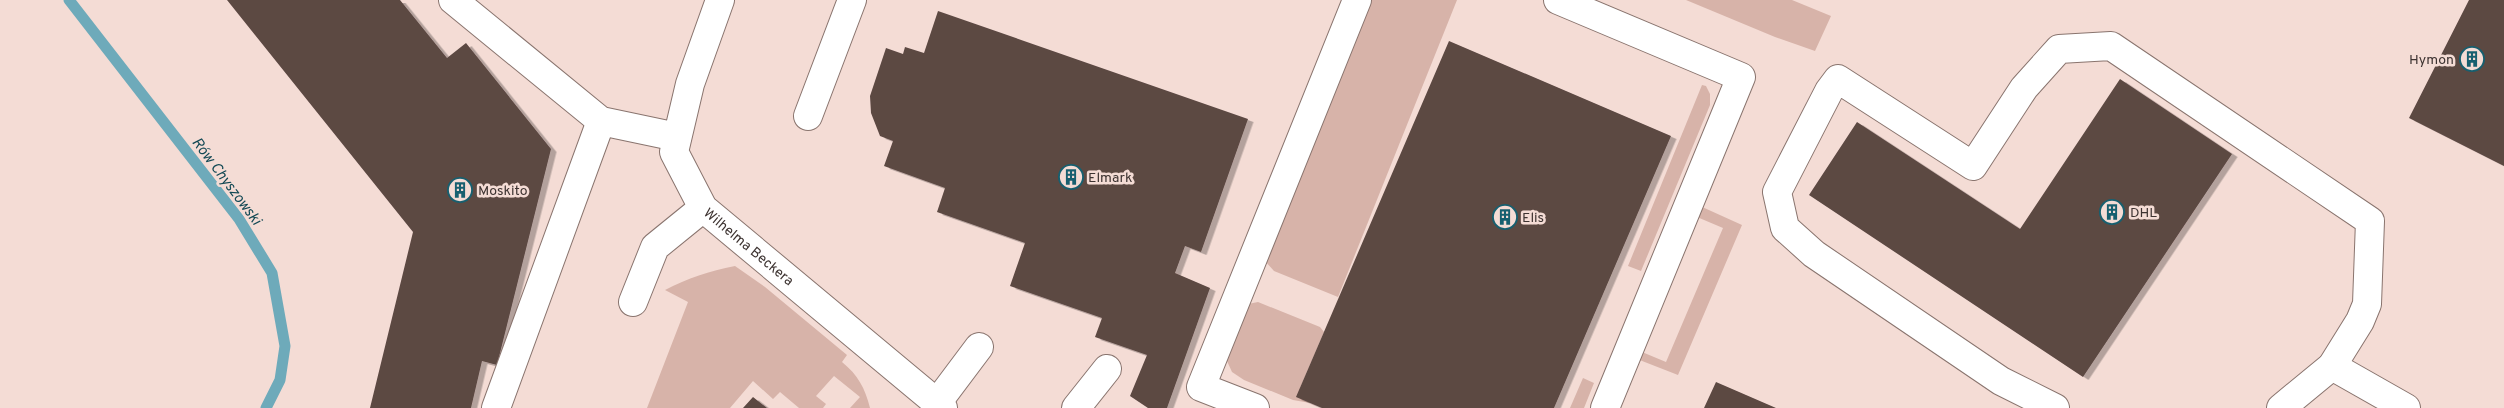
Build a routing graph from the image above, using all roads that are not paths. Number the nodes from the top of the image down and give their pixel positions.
1 (453, 0) edge
2 (720, 0) edge
3 (852, 0) edge
4 (1357, 0) edge
5 (1558, 0) edge
6 (808, 116) dead end
7 (601, 120) junction
8 (678, 137) junction
9 (703, 208) junction
10 (633, 302) dead end
11 (979, 347) dead end
12 (2332, 366) junction
13 (1107, 369) dead end
14 (931, 403) edge
15 (496, 408) edge
16 (1076, 408) edge
17 (1254, 408) edge
18 (1605, 408) edge
19 (2055, 408) edge
20 (2281, 408) edge
21 (2406, 408) edge

1 - 7 street
2 - 8 street, Wilhelma Beckera
3 - 6 street
4 - 17 street
5 - 18 street
7 - 8 street
7 - 15 street
8 - 9 street, Wilhelma Beckera
9 - 10 street
9 - 14 street, Wilhelma Beckera
11 - 14 street
12 - 19 street
12 - 20 street
12 - 21 street
13 - 16 street

